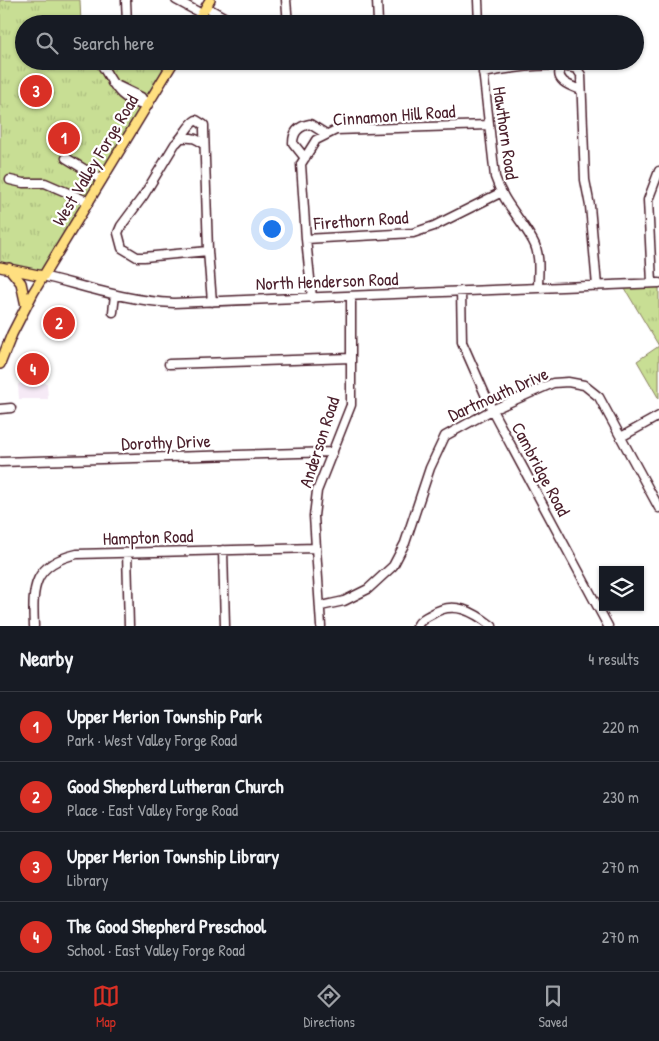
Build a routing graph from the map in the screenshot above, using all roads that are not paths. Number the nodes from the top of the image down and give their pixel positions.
1 (126, 0) edge
2 (176, 0) edge
3 (286, 0) edge
4 (377, 0) edge
5 (478, 0) edge
6 (206, 7) edge
7 (127, 15) edge
8 (220, 15) edge
9 (287, 15) edge
10 (378, 15) edge
11 (479, 15) edge
12 (104, 70) edge
13 (169, 70) edge
14 (483, 70) edge
15 (512, 70) edge
16 (560, 70) edge
17 (578, 70) edge
18 (484, 74) junction
19 (581, 90) junction
20 (147, 106) junction
21 (488, 126) junction
22 (326, 134) junction
23 (182, 138) junction
24 (204, 145) junction
25 (66, 158) dead end
26 (305, 158) junction
27 (659, 171) edge
28 (10, 180) dead end
29 (102, 180) junction
30 (500, 193) junction
31 (89, 202) junction
32 (655, 224) edge
33 (306, 239) junction
34 (208, 250) junction
35 (5, 267) edge
36 (43, 276) junction
37 (655, 283) edge
38 (597, 286) junction
39 (538, 288) junction
40 (461, 292) junction
41 (115, 295) junction
42 (350, 296) junction
43 (312, 298) junction
44 (212, 302) junction
45 (26, 306) junction
46 (113, 312) dead end
47 (350, 358) junction
48 (0, 364) edge
49 (169, 364) dead end
50 (11, 408) dead end
51 (0, 409) edge
52 (492, 410) junction
53 (659, 416) edge
54 (621, 437) junction
55 (333, 452) junction
56 (0, 462) edge
57 (659, 508) edge
58 (316, 548) junction
59 (223, 550) junction
60 (127, 553) junction
61 (321, 606) junction
62 (34, 626) edge
63 (129, 626) edge
64 (225, 626) edge
65 (321, 626) edge
66 (417, 626) edge
67 (492, 626) edge
68 (608, 626) edge

1 - 7 street
2 - 6 street
3 - 9 street
4 - 10 street
5 - 11 street
6 - 8 street
12 - 20 street
13 - 20 main road, West Valley Forge Road
14 - 18 street, Hawthorn Road
15 - 18 street
16 - 19 street
17 - 19 street
18 - 21 street, Hawthorn Road
19 - 38 street
20 - 29 main road, West Valley Forge Road
21 - 22 street, Cinnamon Hill Road
21 - 30 street, Hawthorn Road
22 - 26 street, Cinnamon Hill Road
22 - 26 street
23 - 24 street
23 - 24 street
23 - 34 street
24 - 34 street
25 - 29 street
26 - 33 street, Cinnamon Hill Road
27 - 32 street
28 - 31 street
29 - 31 main road, West Valley Forge Road
30 - 33 street, Firethorn Road
30 - 39 street, Hawthorn Road
31 - 36 main road, West Valley Forge Road
32 - 37 street
33 - 43 street, Cinnamon Hill Road
34 - 44 street
35 - 36 main road, North Henderson Road
35 - 45 main road
36 - 41 street, North Henderson Road
36 - 45 main road, West Valley Forge Road
37 - 38 street, North Henderson Road
38 - 39 street, North Henderson Road
39 - 40 street, North Henderson Road
40 - 42 street, North Henderson Road
40 - 52 street, Cambridge Road
41 - 44 street, North Henderson Road
41 - 46 street
42 - 43 street, North Henderson Road
42 - 47 street, Anderson Road
43 - 44 street, North Henderson Road
45 - 48 main road, West Valley Forge Road
47 - 49 street
47 - 55 street, Anderson Road
50 - 51 street
52 - 54 street, Dartmouth Drive
52 - 61 street, Dartmouth Drive
52 - 68 street, Cambridge Road
53 - 54 street
54 - 57 street, Dartmouth Drive
55 - 56 street, Dorothy Drive
55 - 58 street, Anderson Road
58 - 59 street, Hampton Road
58 - 61 street, Anderson Road
59 - 60 street, Hampton Road
59 - 64 street
60 - 62 street, Hampton Road
60 - 63 street
61 - 65 street, Anderson Road
66 - 67 street

